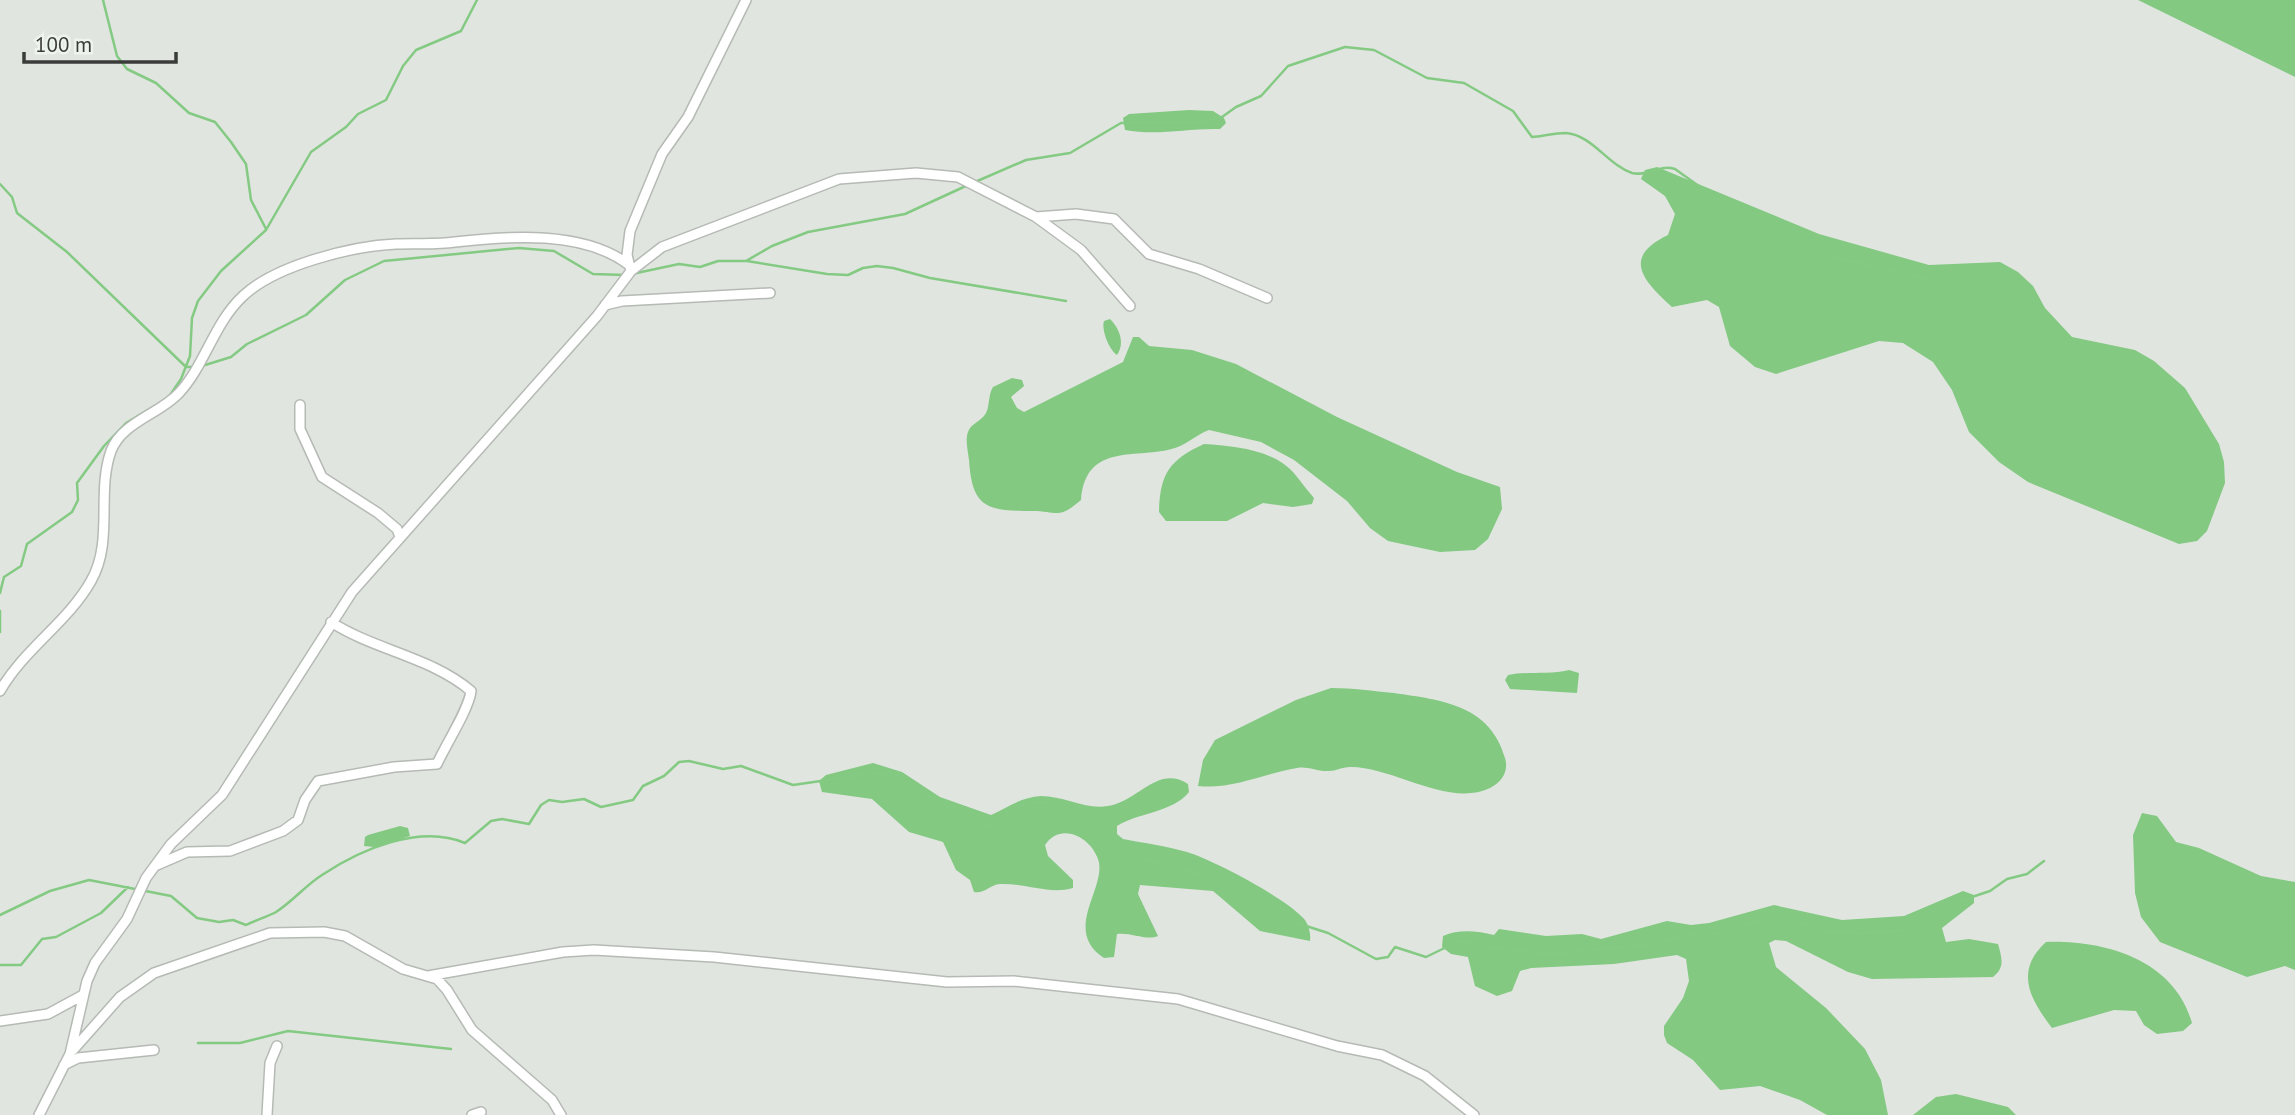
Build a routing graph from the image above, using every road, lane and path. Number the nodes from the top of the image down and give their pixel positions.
1 (746, 0) edge
2 (1036, 217) junction
3 (630, 268) junction
4 (770, 293) dead end
5 (1267, 298) dead end
6 (605, 305) junction
7 (1130, 306) dead end
8 (300, 405) dead end
9 (400, 537) junction
10 (331, 622) junction
11 (0, 691) edge
12 (155, 865) junction
13 (428, 976) junction
14 (84, 994) junction
15 (0, 1021) edge
16 (277, 1046) dead end
17 (154, 1050) dead end
18 (70, 1054) junction
19 (64, 1065) junction
20 (39, 1115) edge
21 (267, 1115) edge
22 (561, 1115) edge
23 (1474, 1115) edge

1 - 3 street
2 - 3 street
2 - 5 street
2 - 7 street
3 - 6 street
3 - 11 street
4 - 6 street
6 - 9 street
8 - 9 street
9 - 10 street
10 - 12 street
10 - 12 street
12 - 14 street
13 - 18 street
13 - 22 street
13 - 23 street
14 - 15 street
14 - 18 street
16 - 21 street
17 - 19 street
18 - 19 street
19 - 20 street

